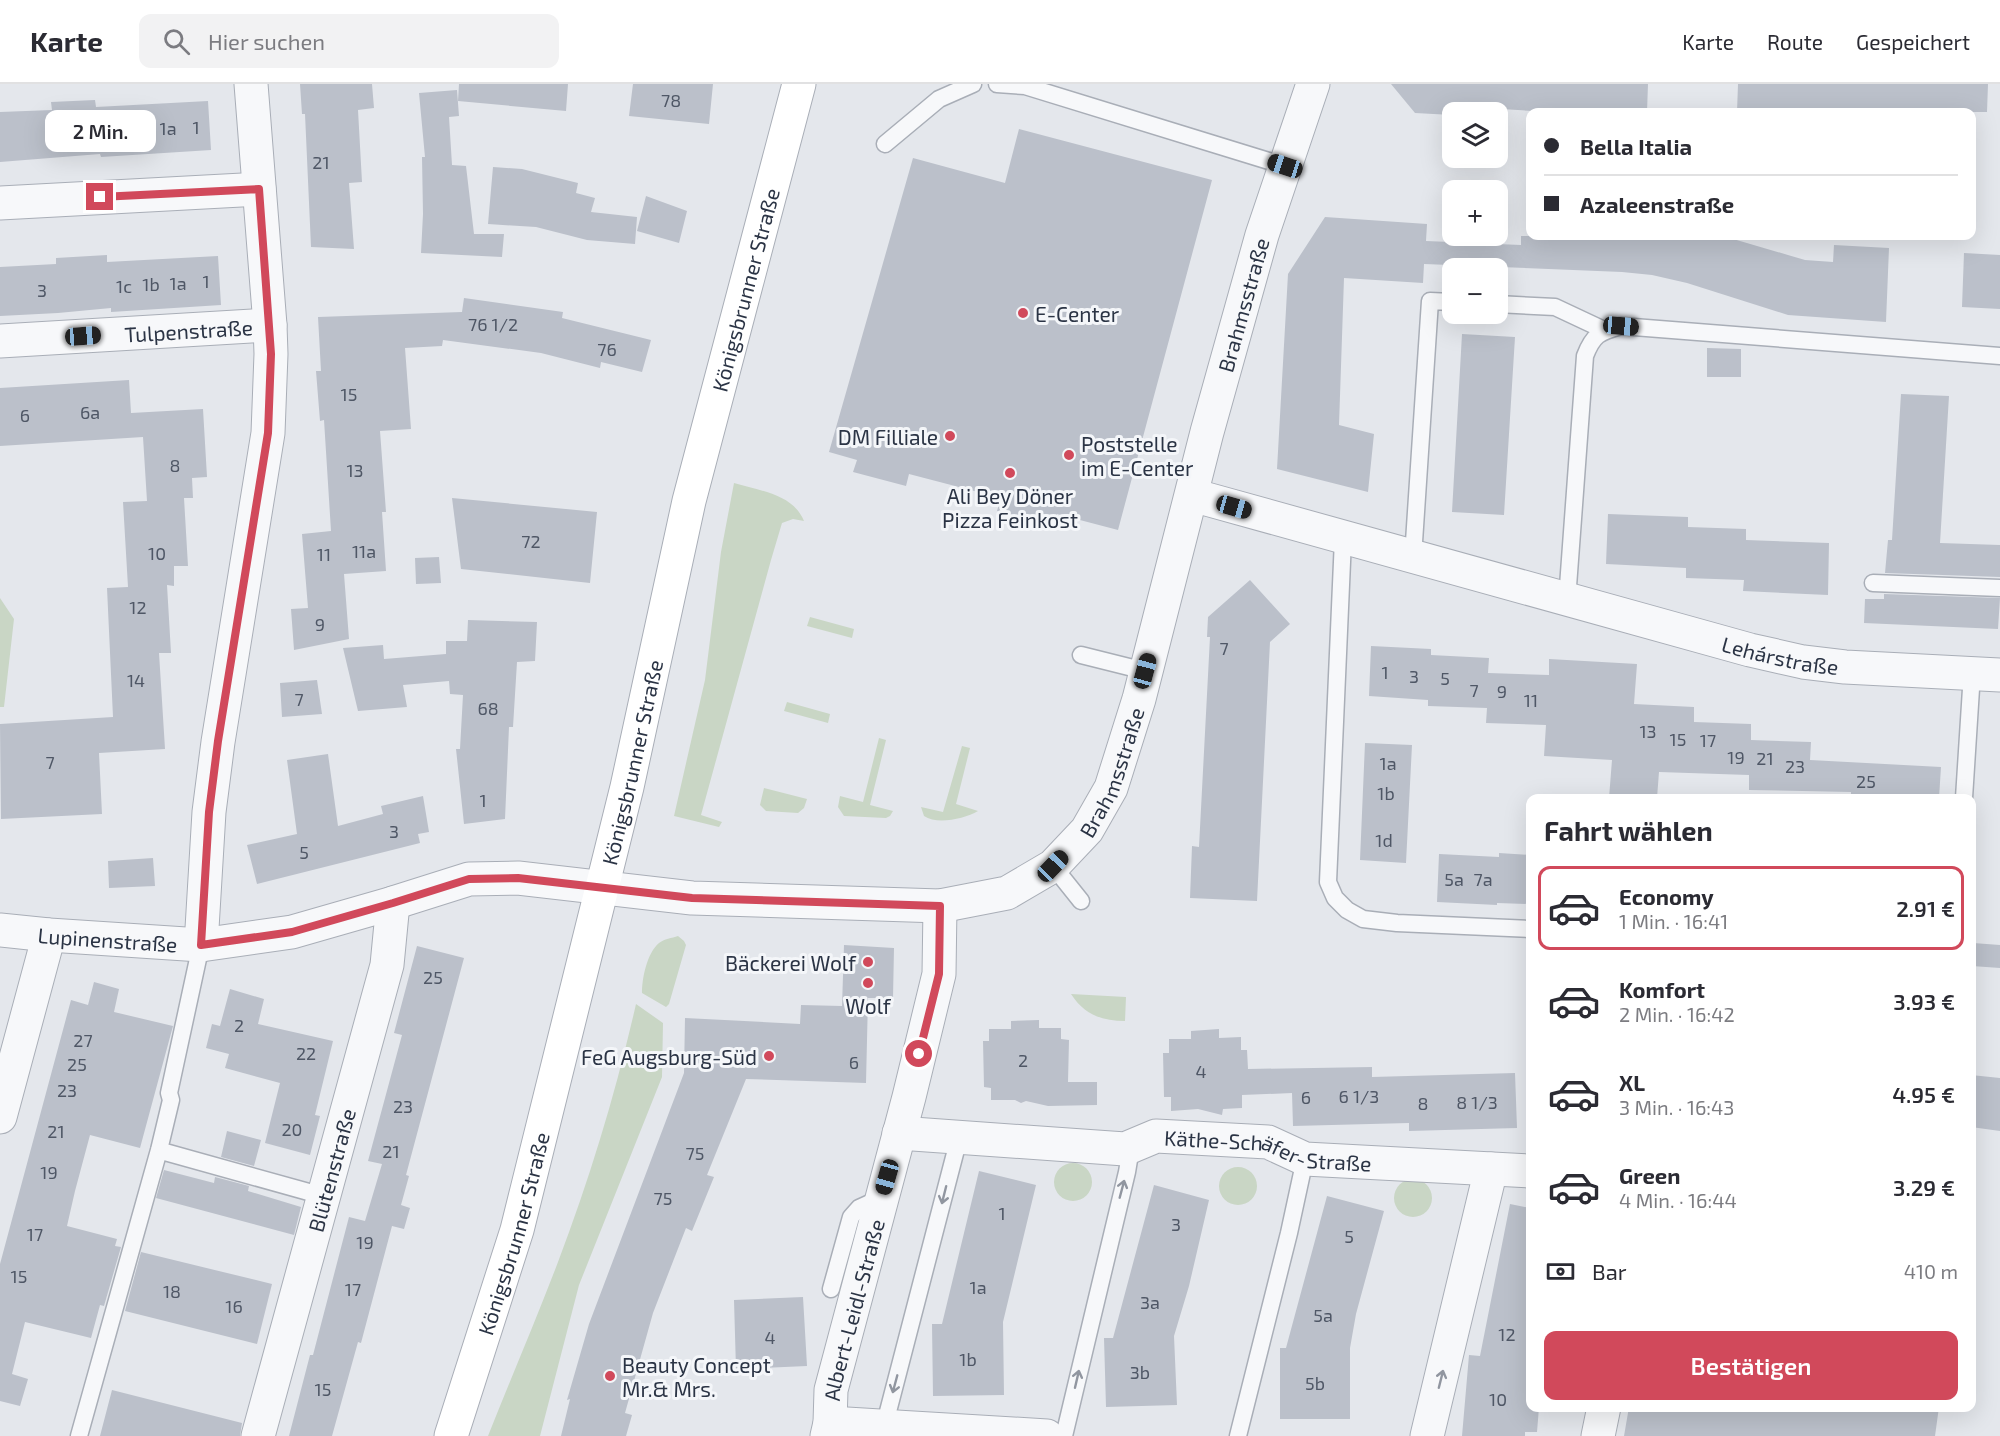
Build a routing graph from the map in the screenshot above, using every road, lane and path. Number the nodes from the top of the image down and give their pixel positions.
1 (251, 84) edge
2 (799, 84) edge
3 (973, 84) edge
4 (997, 84) edge
5 (1313, 84) edge
6 (885, 144) dead end
7 (1285, 166) junction
8 (259, 189) junction
9 (0, 203) edge
10 (1442, 301) edge
11 (1508, 305) edge
12 (270, 325) junction
13 (1604, 330) junction
14 (0, 341) edge
15 (2000, 356) edge
16 (1192, 495) junction
17 (1343, 539) junction
18 (1413, 557) junction
19 (1873, 583) dead end
20 (2000, 588) edge
21 (1568, 600) junction
22 (1081, 655) dead end
23 (1145, 671) junction
24 (1986, 674) edge
25 (1965, 794) edge
26 (1053, 866) junction
27 (601, 888) junction
28 (1082, 901) dead end
29 (393, 903) junction
30 (940, 906) junction
31 (1526, 929) edge
32 (0, 930) edge
33 (50, 935) junction
34 (201, 945) junction
35 (0, 1117) edge
36 (900, 1133) junction
37 (958, 1138) junction
38 (1131, 1148) junction
39 (165, 1152) dead end
40 (1305, 1159) junction
41 (1491, 1169) junction
42 (1526, 1170) edge
43 (323, 1196) junction
44 (881, 1198) junction
45 (831, 1289) dead end
46 (1603, 1412) edge
47 (884, 1427) junction
48 (828, 1429) edge
49 (79, 1436) edge
50 (258, 1436) edge
51 (450, 1436) edge
52 (1047, 1436) edge
53 (1064, 1436) edge
54 (1238, 1436) edge
55 (1427, 1436) edge
56 (1598, 1436) edge

1 - 8 street
2 - 27 main road, Königsbrunner Straße
3 - 6 lane
4 - 7 lane
5 - 7 street, Brahmsstraße
7 - 16 street, Brahmsstraße
8 - 9 street
8 - 12 street
10 - 18 lane
11 - 13 lane
12 - 14 street, Tulpenstraße
12 - 34 street
13 - 15 lane
13 - 21 lane
16 - 17 street, Lehárstraße
16 - 23 street, Brahmsstraße
17 - 18 street, Lehárstraße
17 - 31 lane
18 - 21 street, Lehárstraße
19 - 20 lane
21 - 24 street, Lehárstraße
22 - 23 lane
23 - 26 street, Brahmsstraße
24 - 25 lane
26 - 28 lane
26 - 30 street, Brahmsstraße
27 - 29 street, Lupinenstraße
27 - 30 street, Brahmsstraße
27 - 51 main road, Königsbrunner Straße
29 - 34 street, Lupinenstraße
29 - 43 street, Blütenstraße
30 - 36 street, Albert-Leidl-Straße
32 - 33 street, Lupinenstraße
33 - 34 street, Lupinenstraße
33 - 35 street
34 - 49 lane
36 - 37 street, Käthe-Schäfer-Straße
36 - 44 street, Albert-Leidl-Straße
37 - 38 street, Käthe-Schäfer-Straße
37 -> 47 lane
38 - 40 street, Käthe-Schäfer-Straße
53 -> 38 lane
39 - 43 lane
40 - 41 street, Käthe-Schäfer-Straße
40 - 54 lane
41 - 42 street, Käthe-Schäfer-Straße
55 -> 41 street
43 - 50 street, Blütenstraße
44 - 45 lane
44 - 48 street, Albert-Leidl-Straße
46 - 56 street
47 - 48 street
47 - 52 street

